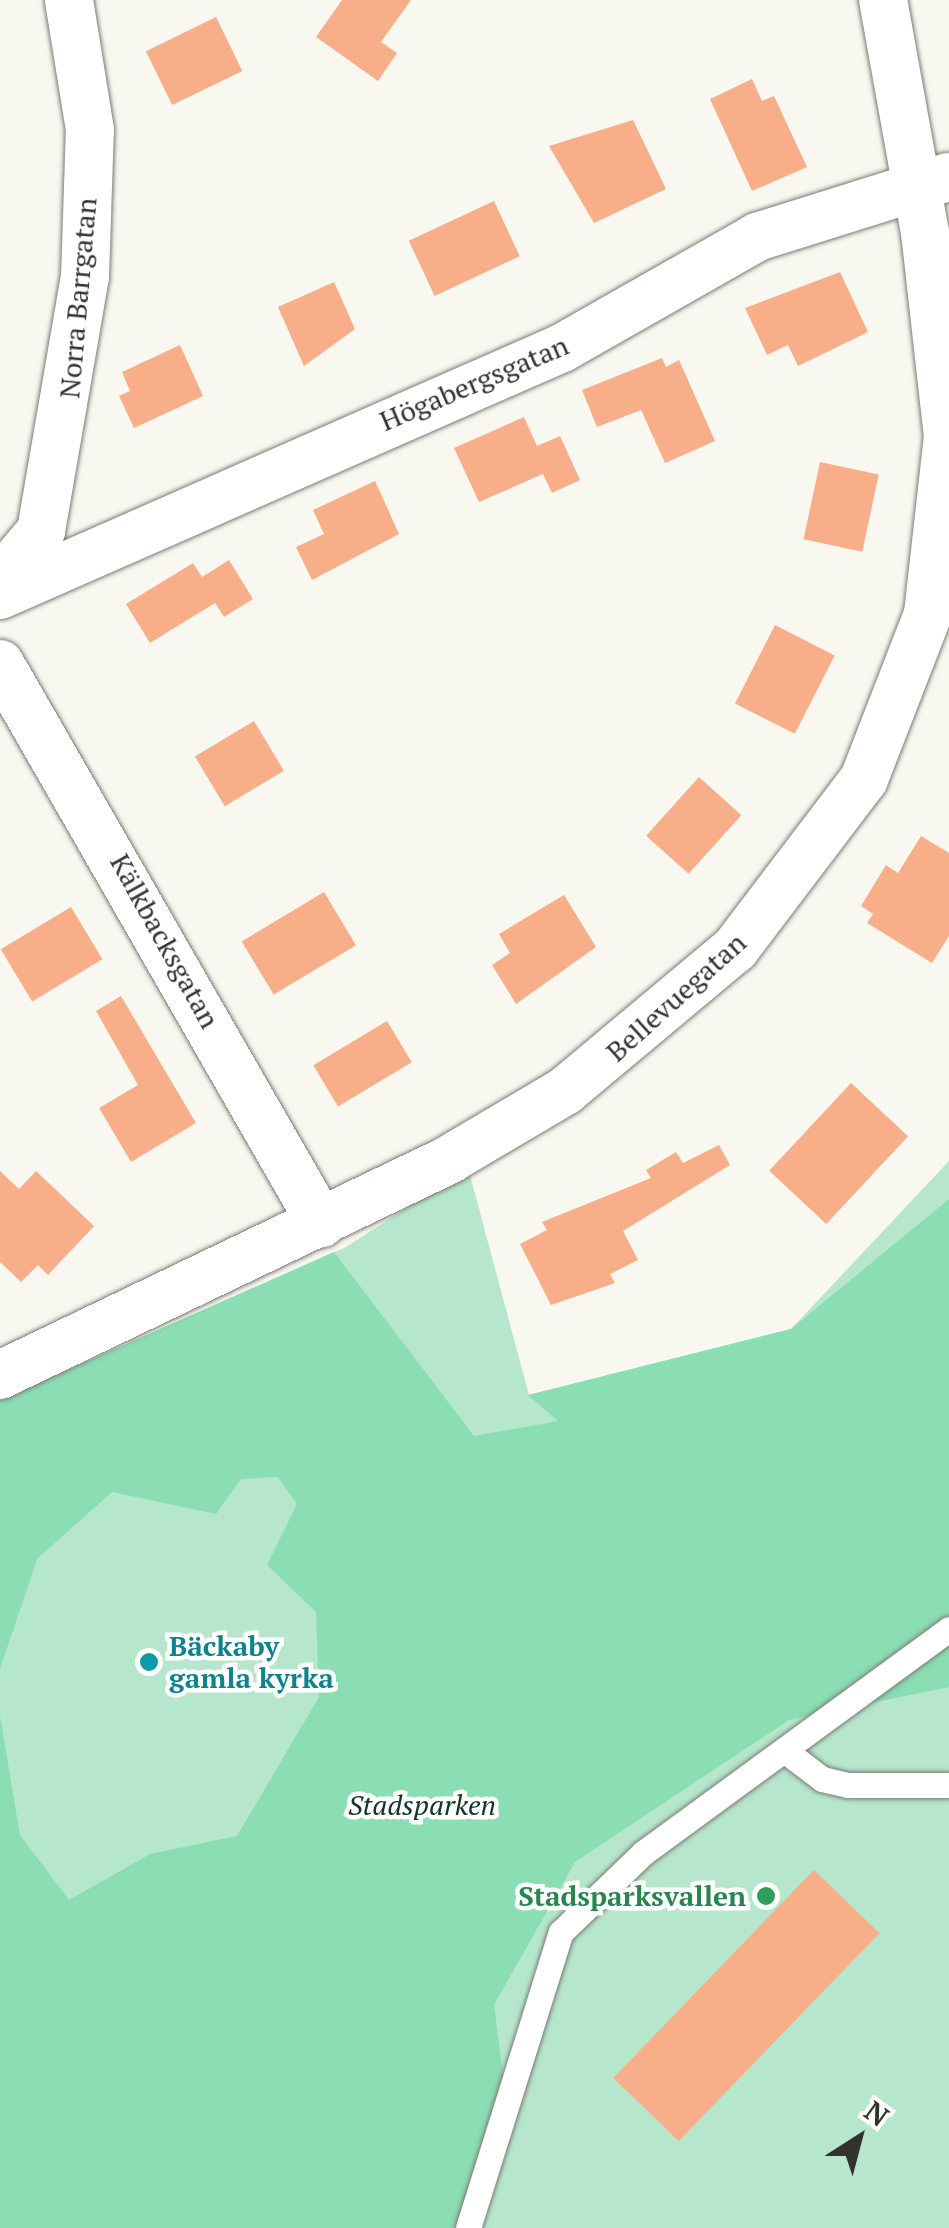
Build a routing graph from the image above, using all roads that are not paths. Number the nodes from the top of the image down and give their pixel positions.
1 (68, 0) edge
2 (883, 0) edge
3 (933, 181) edge
4 (0, 580) edge
5 (0, 595) edge
6 (0, 664) edge
7 (321, 1223) junction
8 (0, 1375) edge
9 (949, 1628) edge
10 (784, 1750) junction
11 (949, 1786) edge
12 (468, 2228) edge

1 - 4 street, Norra Barrgatan
2 - 3 street, Bellevuegatan
3 - 5 street, Högabergsgatan
3 - 7 street, Bellevuegatan
6 - 7 street, Kälkbacksgatan
7 - 8 street, Bellevuegatan
9 - 10 lane
10 - 11 lane
10 - 12 lane

